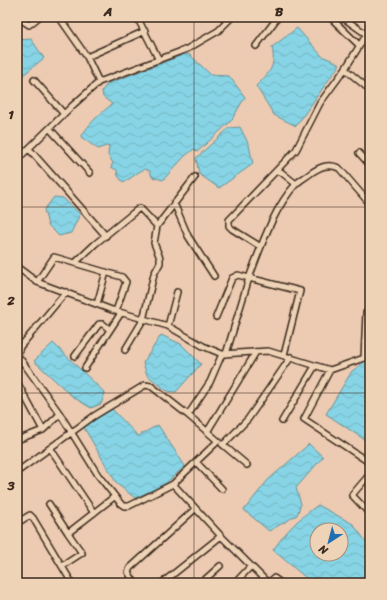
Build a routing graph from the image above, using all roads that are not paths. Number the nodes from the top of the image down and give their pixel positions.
1 (39, 17) edge
2 (59, 17) edge
3 (137, 17) edge
4 (222, 17) edge
5 (232, 17) edge
6 (278, 17) edge
7 (330, 17) edge
8 (342, 17) edge
9 (17, 19) edge
10 (227, 22) junction
11 (370, 29) edge
12 (145, 31) junction
13 (366, 34) junction
14 (359, 45) junction
15 (256, 46) dead end
16 (88, 57) junction
17 (159, 60) junction
18 (345, 69) junction
19 (34, 80) dead end
20 (99, 82) junction
21 (370, 90) edge
22 (64, 114) junction
23 (50, 129) junction
24 (30, 150) junction
25 (359, 153) dead end
26 (17, 160) edge
27 (370, 165) edge
28 (275, 172) junction
29 (90, 173) dead end
30 (195, 177) dead end
31 (296, 184) junction
32 (174, 203) junction
33 (370, 204) edge
34 (157, 226) junction
35 (106, 236) junction
36 (261, 247) junction
37 (75, 263) junction
38 (18, 270) edge
39 (106, 272) junction
40 (214, 276) dead end
41 (249, 278) junction
42 (37, 282) junction
43 (66, 292) junction
44 (177, 292) dead end
45 (97, 304) junction
46 (118, 312) junction
47 (366, 313) dead end
48 (216, 317) dead end
49 (143, 320) junction
50 (168, 326) junction
51 (110, 329) junction
52 (125, 350) dead end
53 (256, 352) junction
54 (224, 354) junction
55 (284, 355) junction
56 (75, 356) dead end
57 (291, 357) junction
58 (370, 357) edge
59 (364, 358) junction
60 (315, 366) junction
61 (85, 368) dead end
62 (330, 370) junction
63 (17, 382) edge
64 (60, 414) junction
65 (188, 415) junction
66 (282, 420) dead end
67 (43, 430) junction
68 (207, 432) junction
69 (72, 433) junction
70 (17, 440) edge
71 (218, 441) junction
72 (223, 445) junction
73 (50, 448) junction
74 (197, 462) junction
75 (370, 463) edge
76 (247, 465) dead end
77 (17, 472) edge
78 (370, 474) edge
79 (173, 484) junction
80 (222, 489) dead end
81 (114, 497) junction
82 (49, 504) dead end
83 (195, 509) junction
84 (94, 513) junction
85 (370, 514) edge
86 (17, 523) edge
87 (68, 533) junction
88 (220, 536) junction
89 (62, 566) junction
90 (220, 566) dead end
91 (251, 566) junction
92 (72, 583) edge
93 (136, 583) edge
94 (162, 583) edge
95 (201, 583) edge
96 (235, 583) edge
97 (268, 583) edge
98 (281, 583) edge

1 - 9 street
2 - 16 street
3 - 12 street
4 - 10 street
5 - 10 street
6 - 15 street
7 - 14 street
8 - 13 street
10 - 17 street
11 - 13 street
12 - 16 street
12 - 17 street
13 - 14 street
14 - 18 street
16 - 20 street
17 - 20 street
18 - 21 street
18 - 28 street
19 - 22 street
20 - 22 street
22 - 23 street
23 - 24 street
23 - 29 street
24 - 26 street
24 - 35 street
25 - 27 street
28 - 31 street
28 - 36 street
30 - 32 street
31 - 33 street
31 - 36 street
32 - 34 street
32 - 40 street
34 - 35 street
34 - 49 street
35 - 37 street
36 - 41 street
37 - 39 street
37 - 42 street
38 - 42 street
39 - 45 street
39 - 46 street
41 - 48 street
41 - 54 street
41 - 55 street
42 - 43 street
43 - 45 street
43 - 64 street
44 - 50 street
45 - 46 street
46 - 49 street
46 - 51 street
47 - 59 street
49 - 50 street
49 - 52 street
50 - 54 street
51 - 56 street
51 - 61 street
53 - 54 street
53 - 55 street
53 - 68 street
54 - 65 street
55 - 57 street
57 - 60 street
57 - 72 street
58 - 59 street
59 - 62 street
60 - 62 street
60 - 66 street
62 - 75 street
63 - 67 street
64 - 67 street
64 - 69 street
65 - 68 street
65 - 69 street
67 - 70 street
68 - 71 street
69 - 73 street
69 - 81 street
71 - 72 street
71 - 74 street
72 - 76 street
73 - 77 street
73 - 84 street
74 - 79 street
74 - 80 street
78 - 85 street
79 - 81 street
79 - 83 street
81 - 84 street
82 - 87 street
83 - 88 street
83 - 93 street
84 - 87 street
86 - 89 street
87 - 89 street
88 - 91 street
88 - 94 street
89 - 92 street
90 - 95 street
91 - 96 street
91 - 97 street
97 - 98 street

